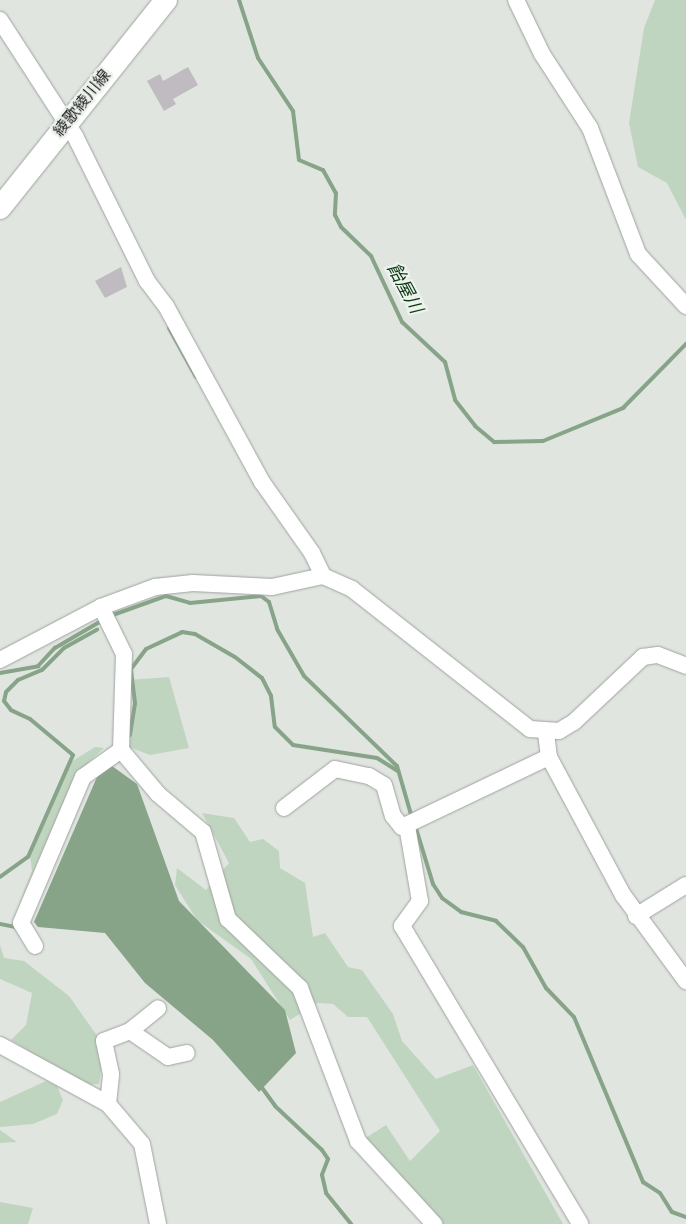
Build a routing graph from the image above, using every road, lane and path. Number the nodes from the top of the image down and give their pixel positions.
1 (166, 0) edge
2 (516, 0) edge
3 (0, 20) edge
4 (66, 124) junction
5 (0, 208) edge
6 (686, 306) edge
7 (323, 576) junction
8 (105, 614) junction
9 (0, 660) edge
10 (686, 666) edge
11 (546, 733) junction
12 (121, 750) junction
13 (549, 757) junction
14 (284, 808) dead end
15 (412, 824) junction
16 (686, 884) edge
17 (636, 916) junction
18 (35, 946) dead end
19 (686, 981) edge
20 (158, 1008) dead end
21 (130, 1031) junction
22 (0, 1045) edge
23 (187, 1054) dead end
24 (108, 1104) junction
25 (158, 1224) edge
26 (434, 1224) edge
27 (580, 1224) edge

1 - 4 main road, 綾歌綾川線
2 - 6 street
3 - 4 street
4 - 5 main road, 綾歌綾川線
4 - 7 street
7 - 8 street
7 - 11 street
8 - 9 street
8 - 12 street
10 - 11 street
11 - 13 street
12 - 18 street
12 - 26 street
13 - 15 street
13 - 17 street
14 - 15 street
15 - 27 street
16 - 17 street
17 - 19 street
20 - 21 street
21 - 23 street
21 - 24 street
22 - 24 street
24 - 25 street

